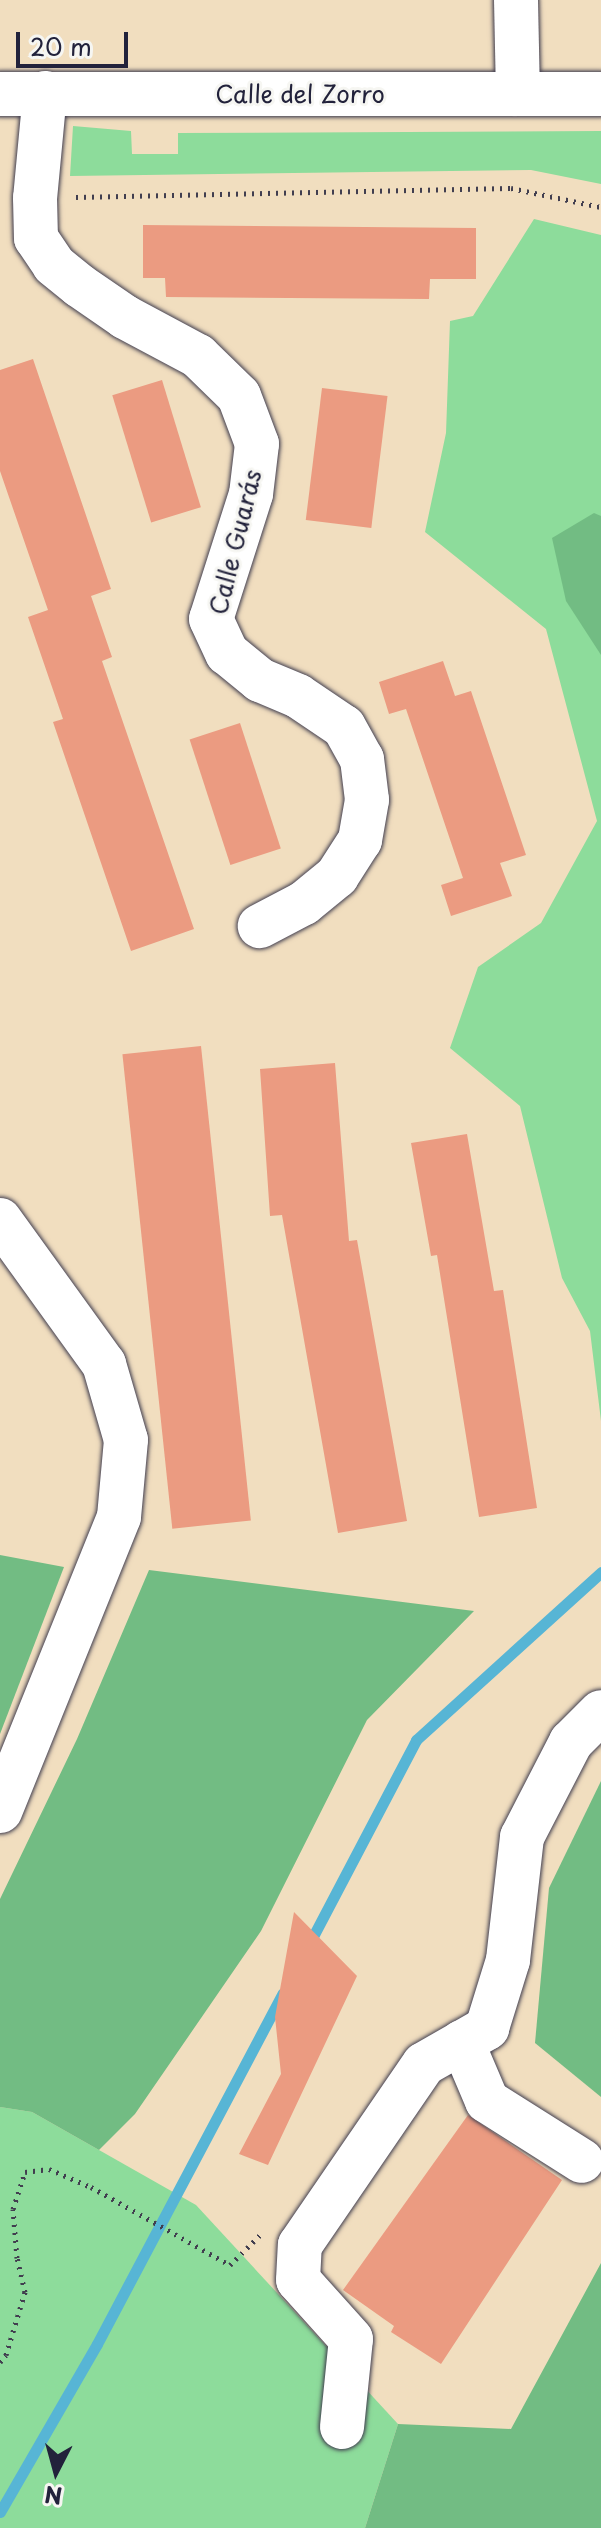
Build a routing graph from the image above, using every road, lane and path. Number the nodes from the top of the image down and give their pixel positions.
1 (516, 0) edge
2 (45, 93) junction
3 (0, 94) edge
4 (518, 94) junction
5 (601, 94) edge
6 (35, 198) junction
7 (601, 207) edge
8 (260, 926) dead end
9 (0, 1220) edge
10 (601, 1712) edge
11 (0, 1811) edge
12 (462, 2042) junction
13 (582, 2161) dead end
14 (269, 2226) dead end
15 (0, 2362) edge
16 (342, 2427) dead end

1 - 4 street
2 - 3 street, Calle del Zorro
2 - 4 street, Calle del Zorro
2 - 6 street, Calle Guarás
4 - 5 street, Calle del Zorro
6 - 7 path
6 - 8 street, Calle Guarás
9 - 11 street
10 - 12 street
12 - 13 street
12 - 16 street
14 - 15 path

